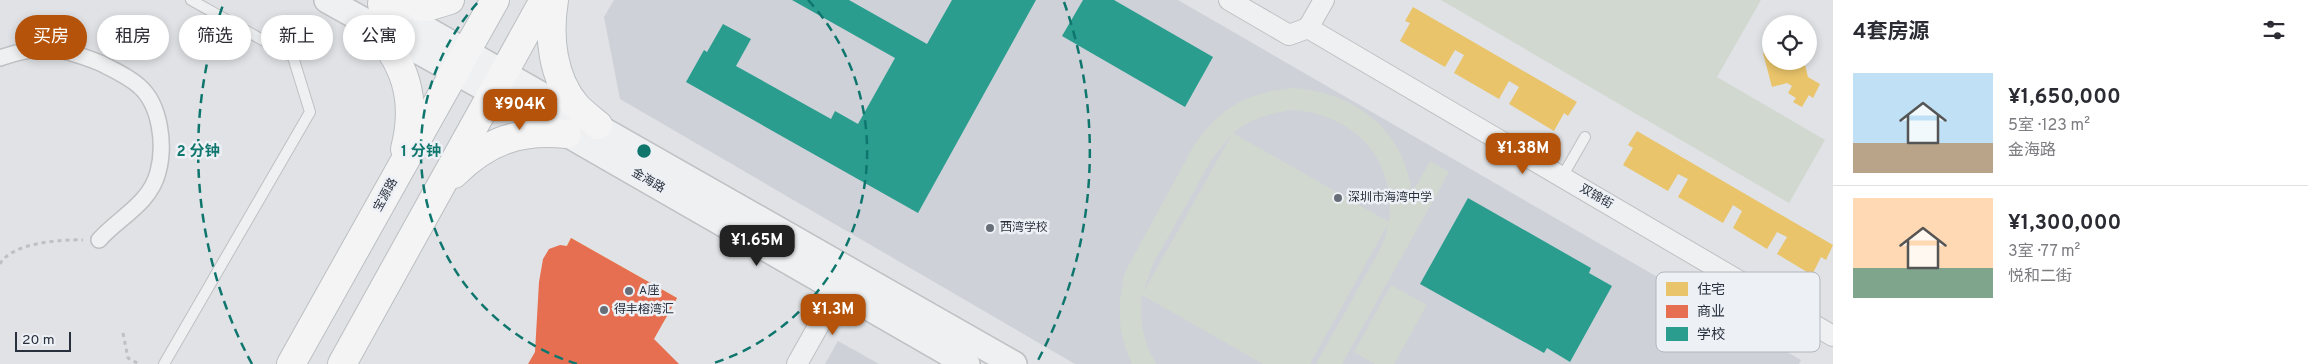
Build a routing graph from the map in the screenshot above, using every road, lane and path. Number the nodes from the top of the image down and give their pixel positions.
1 (191, 0) edge
2 (327, 0) edge
3 (450, 0) edge
4 (496, 0) edge
5 (544, 0) edge
6 (554, 0) edge
7 (1228, 0) edge
8 (1324, 0) edge
9 (376, 9) edge
10 (1308, 28) junction
11 (0, 58) edge
12 (461, 62) junction
13 (499, 83) junction
14 (598, 125) junction
15 (567, 134) junction
16 (1585, 137) dead end
17 (1562, 177) junction
18 (389, 189) junction
19 (436, 193) junction
20 (99, 240) joint
21 (0, 264) edge
22 (1724, 272) edge
23 (838, 291) junction
24 (1820, 328) edge
25 (123, 333) dead end
26 (1833, 336) edge
27 (139, 364) edge
28 (164, 364) edge
29 (291, 364) edge
30 (342, 364) edge
31 (797, 364) edge
32 (967, 364) edge
33 (1014, 364) edge

1 - 28 lane
2 - 9 street, 金海路
3 - 9 main road
4 - 12 main road, 宝源路
5 - 13 main road
6 - 14 main road
7 - 10 street
8 - 10 street
9 - 12 street, 金海路
9 - 18 main road
10 - 17 street, 双锦街
11 - 20 street
12 - 13 street, 金海路
12 - 18 main road, 宝源路
13 - 14 street, 金海路
13 - 15 street, 金海路
13 - 19 main road
14 - 33 street, 金海路
15 - 19 main road
15 - 23 street, 金海路
16 - 17 lane
17 - 22 street, 双锦街
18 - 29 main road, 宝源路
19 - 30 main road
20 - 21 path
23 - 31 street
23 - 32 street, 金海路
24 - 26 street, 双锦街
25 - 27 path

